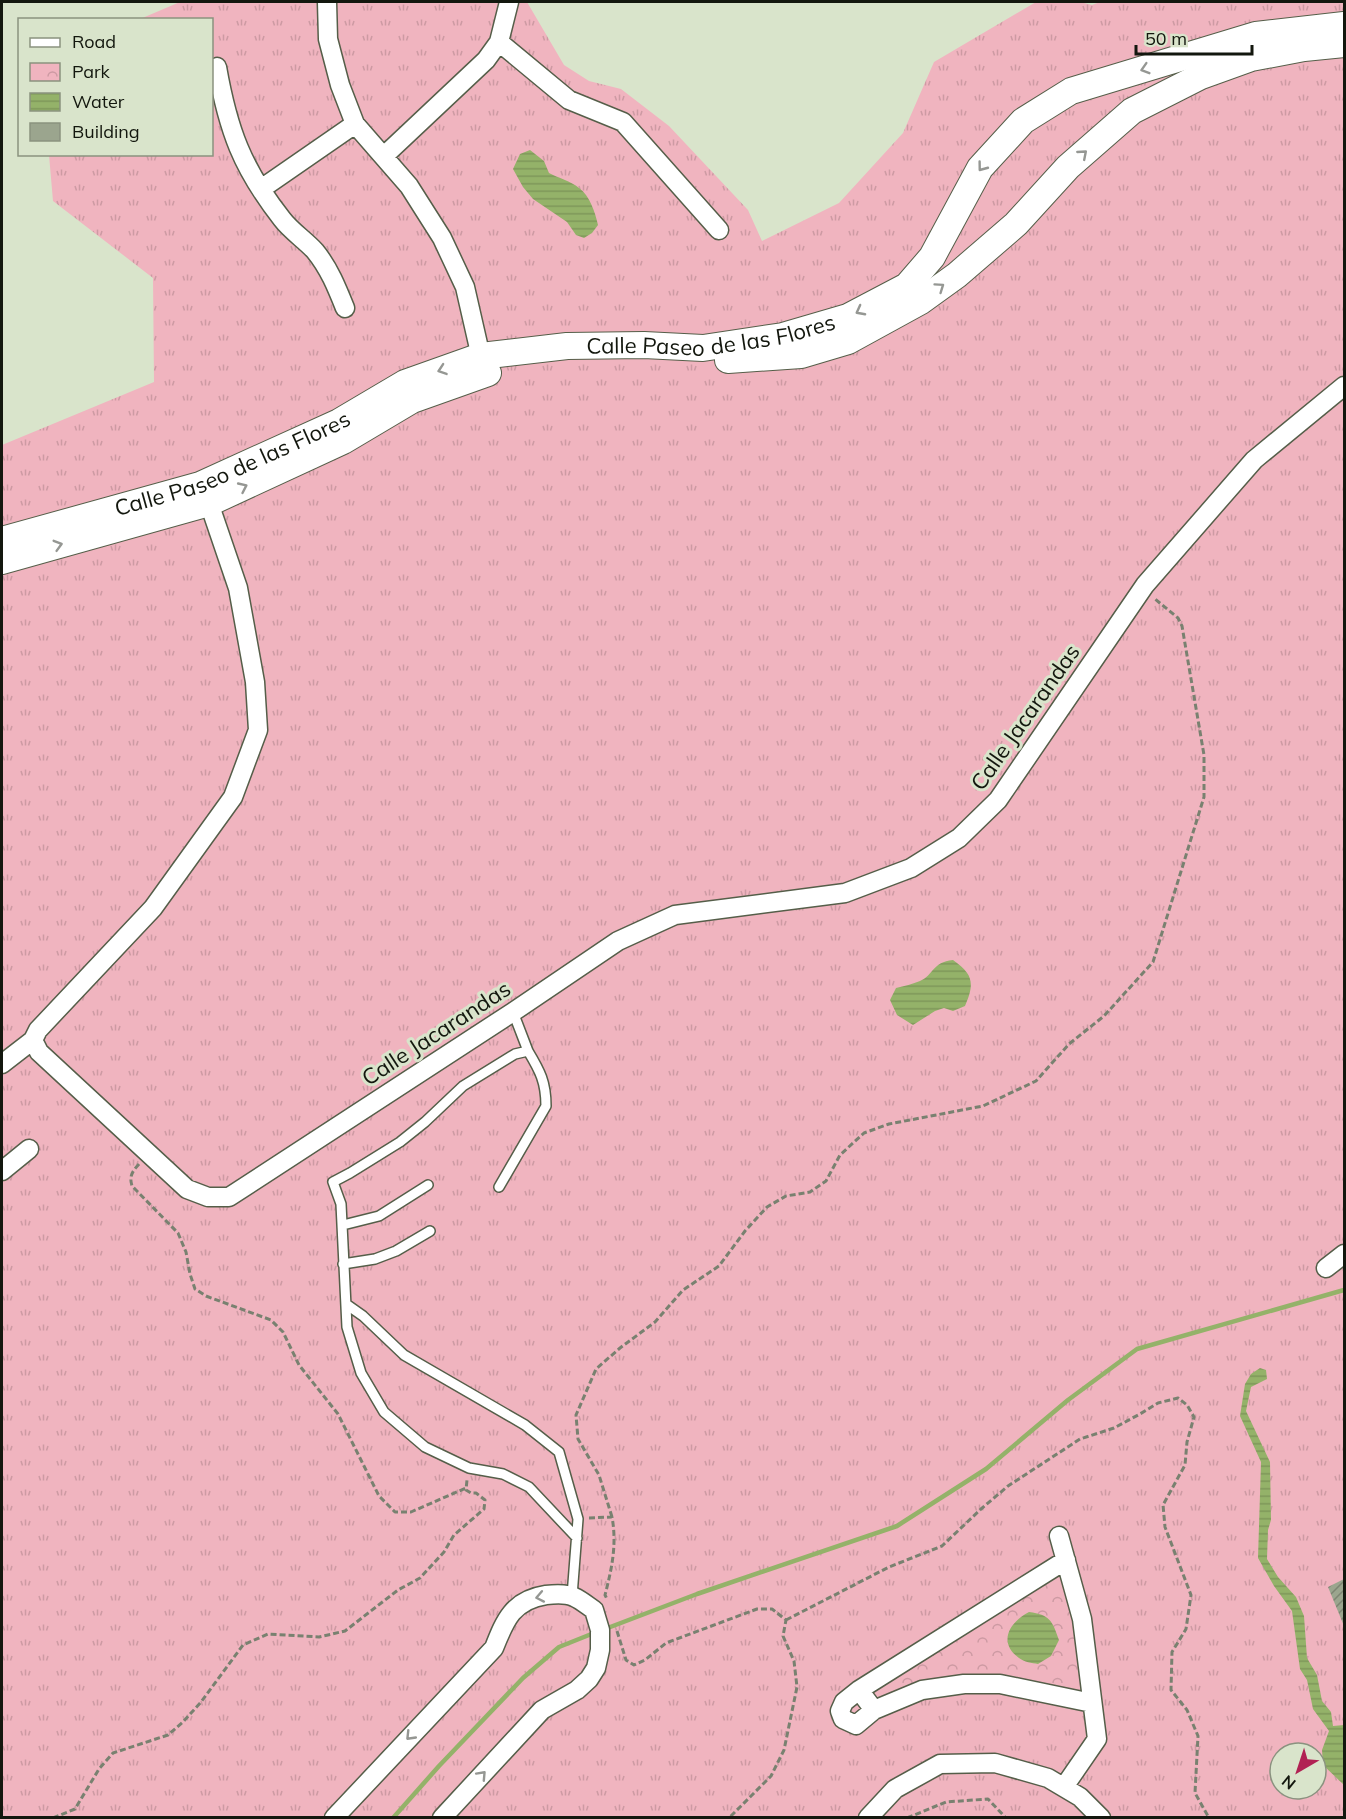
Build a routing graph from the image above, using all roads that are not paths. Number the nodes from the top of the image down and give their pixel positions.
1 (327, 2) edge
2 (509, 2) edge
3 (1344, 25) edge
4 (499, 42) junction
5 (1344, 44) edge
6 (217, 67) dead end
7 (355, 124) junction
8 (384, 156) junction
9 (261, 189) junction
10 (719, 230) dead end
11 (345, 308) dead end
12 (482, 365) junction
13 (1344, 386) edge
14 (204, 494) junction
15 (2, 540) edge
16 (2, 561) edge
17 (513, 1012) junction
18 (33, 1040) junction
19 (528, 1051) junction
20 (2, 1064) edge
21 (29, 1149) dead end
22 (2, 1171) edge
23 (428, 1185) dead end
24 (499, 1187) dead end
25 (343, 1225) junction
26 (430, 1231) dead end
27 (1344, 1254) edge
28 (343, 1264) junction
29 (1326, 1268) dead end
30 (345, 1304) junction
31 (1059, 1536) dead end
32 (577, 1538) junction
33 (1066, 1560) junction
34 (573, 1596) junction
35 (859, 1690) junction
36 (1092, 1703) junction
37 (874, 1710) junction
38 (1064, 1788) junction
39 (334, 1818) edge
40 (442, 1818) edge
41 (868, 1818) edge
42 (1101, 1818) edge

1 - 7 street
2 - 4 street
3 -> 12 street, Calle Paseo de las Flores
4 - 8 street
4 - 10 street
12 -> 5 street, Calle Paseo de las Flores
6 - 9 street
7 - 8 street
7 - 9 street
8 - 12 street
9 - 11 street
12 - 14 street, Calle Paseo de las Flores
13 - 17 street, Calle Jacarandas
14 - 15 street, Calle Paseo de las Flores
16 -> 14 street, Calle Paseo de las Flores
14 - 18 street
17 - 18 street, Calle Jacarandas
17 - 19 lane
18 - 20 street
19 - 24 lane
19 - 25 lane
21 - 22 street
23 - 25 lane
25 - 28 lane
26 - 28 lane
27 - 29 street
28 - 30 lane
30 - 32 lane
30 - 32 lane
31 - 33 street
32 - 34 lane
33 - 35 street
33 - 36 street
34 -> 39 street
40 -> 34 street
35 - 37 street
35 - 37 street
36 - 37 street
36 - 38 street
38 - 41 street
38 - 42 street

